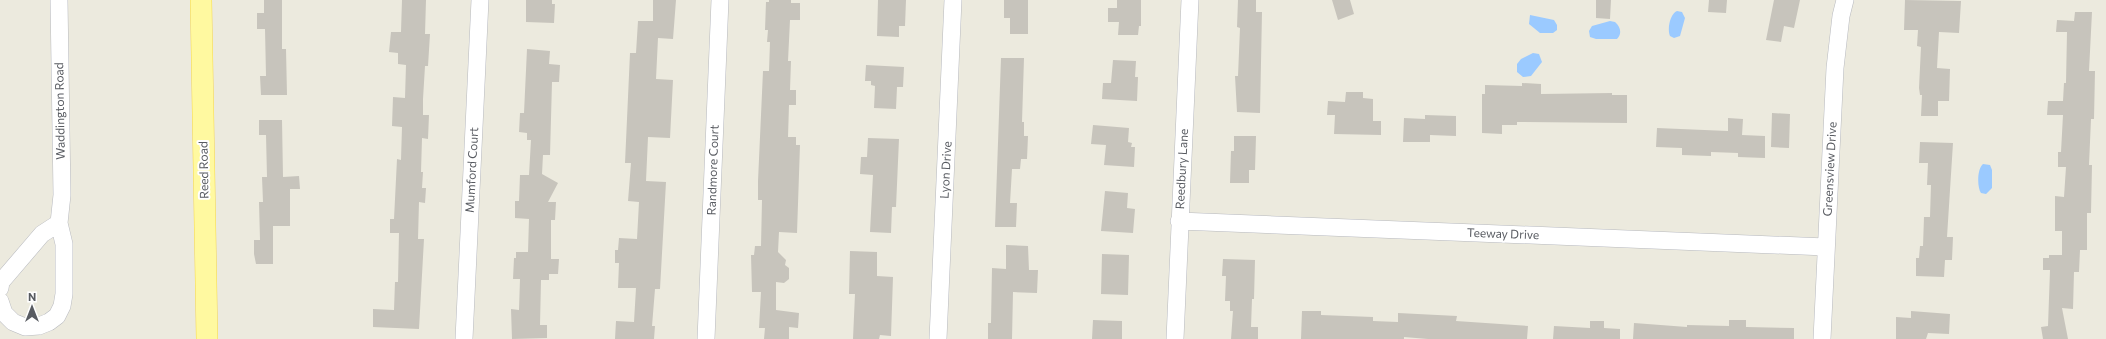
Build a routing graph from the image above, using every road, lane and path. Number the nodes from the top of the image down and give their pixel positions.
1 (59, 0) edge
2 (201, 0) edge
3 (480, 0) edge
4 (720, 0) edge
5 (953, 0) edge
6 (1190, 0) edge
7 (1845, 0) edge
8 (1179, 221) junction
9 (59, 223) junction
10 (1826, 247) junction
11 (0, 288) edge
12 (0, 301) edge
13 (207, 339) edge
14 (464, 339) edge
15 (706, 339) edge
16 (938, 339) edge
17 (1175, 339) edge
18 (1822, 339) edge

1 - 9 street, Waddington Road
2 - 13 main road, Reed Road
3 - 14 street, Mumford Court
4 - 15 street, Randmore Court
5 - 16 street, Lyon Drive
6 - 8 street, Reedbury Lane
7 - 10 street, Greensview Drive
8 - 10 street, Teeway Drive
8 - 17 street, Reedbury Lane
9 - 11 street
9 - 12 street, Waddington Road
10 - 18 street, Greensview Drive

